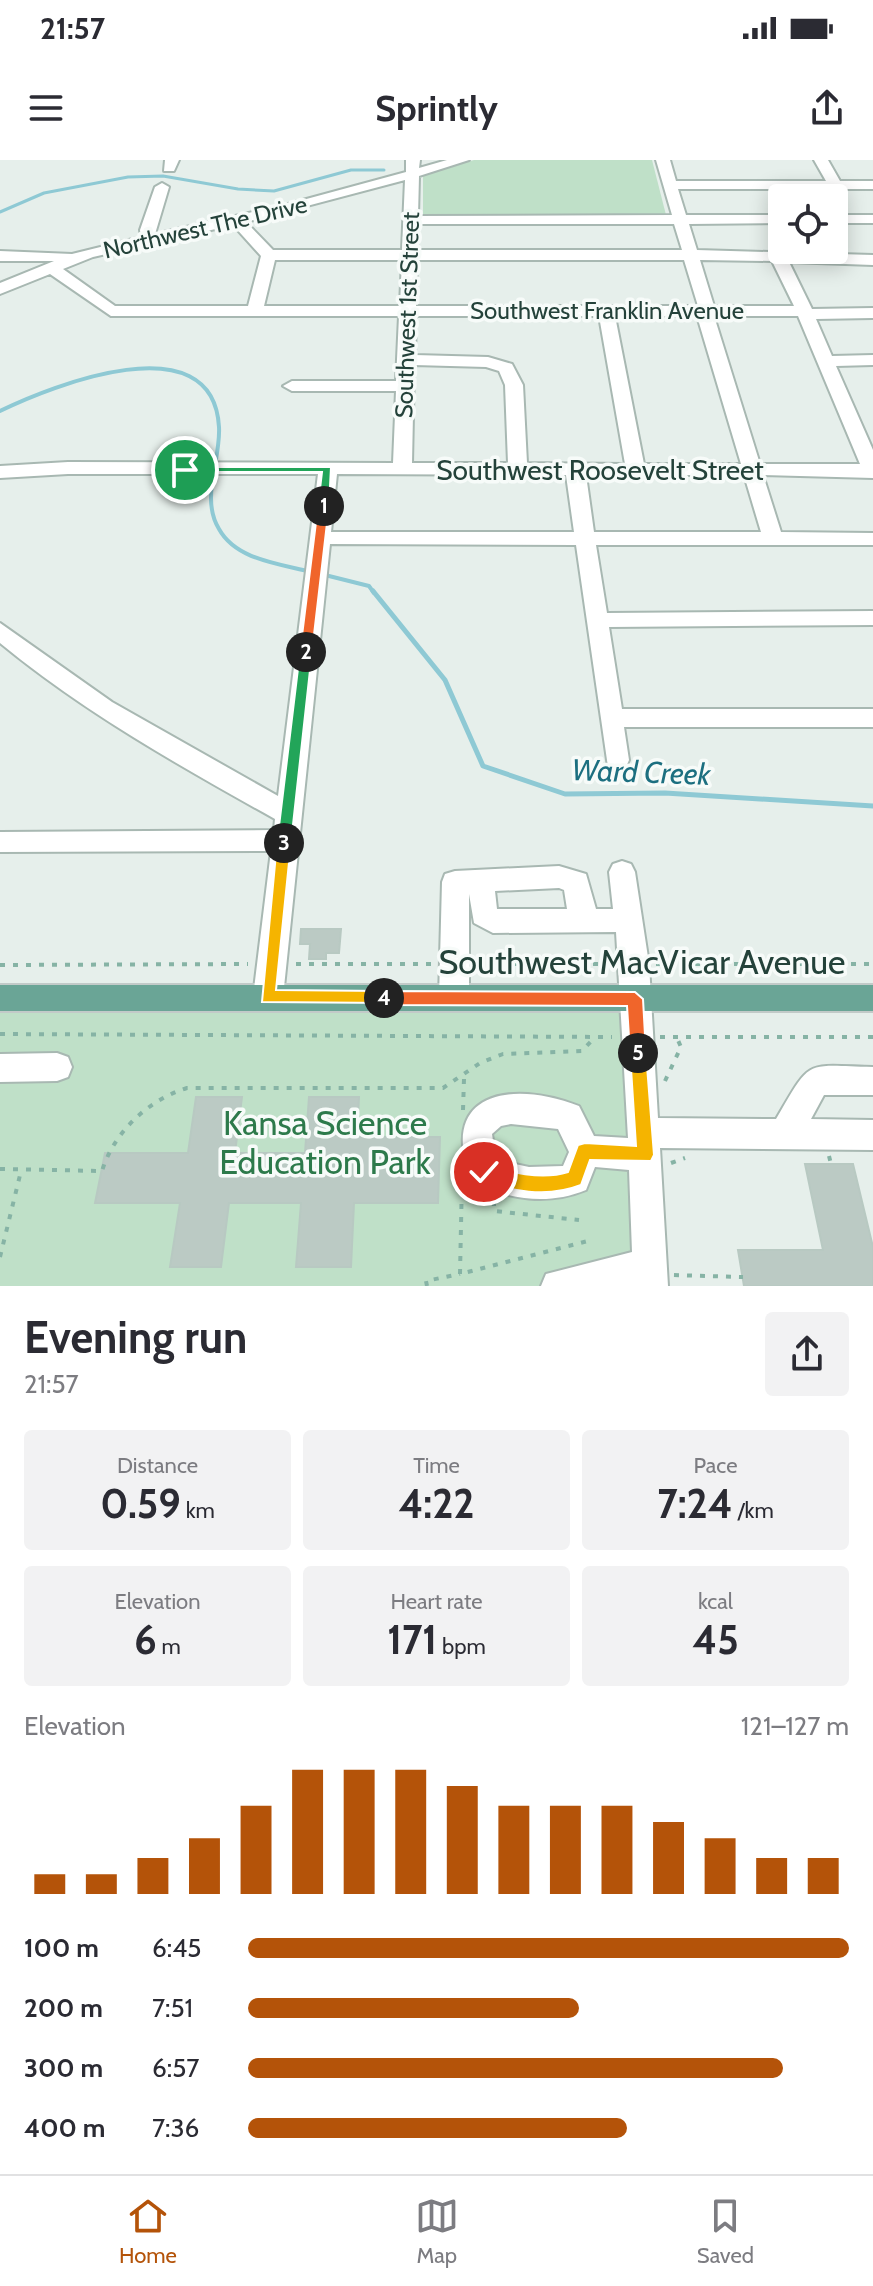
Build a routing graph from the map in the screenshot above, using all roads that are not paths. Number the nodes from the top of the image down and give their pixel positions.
1 (462, 160) edge
2 (663, 160) edge
3 (821, 160) edge
4 (413, 167) edge
5 (834, 184) edge
6 (672, 185) junction
7 (768, 185) edge
8 (848, 185) edge
9 (873, 185) edge
10 (162, 187) dead end
11 (681, 219) junction
12 (768, 219) edge
13 (848, 219) edge
14 (873, 219) edge
15 (236, 220) junction
16 (411, 220) junction
17 (149, 238) junction
18 (269, 255) junction
19 (410, 255) junction
20 (691, 255) junction
21 (0, 256) edge
22 (72, 259) junction
23 (768, 259) edge
24 (848, 260) edge
25 (873, 260) edge
26 (782, 264) edge
27 (51, 267) junction
28 (0, 289) edge
29 (255, 310) junction
30 (409, 310) junction
31 (606, 310) junction
32 (705, 311) junction
33 (805, 313) junction
34 (873, 313) edge
35 (406, 360) junction
36 (873, 360) edge
37 (826, 361) junction
38 (292, 386) dead end
39 (405, 386) junction
40 (849, 415) junction
41 (873, 415) edge
42 (328, 469) junction
43 (402, 469) junction
44 (518, 469) junction
45 (575, 469) junction
46 (636, 470) junction
47 (751, 470) junction
48 (873, 471) edge
49 (0, 472) edge
50 (592, 538) junction
51 (873, 539) edge
52 (773, 540) junction
53 (319, 546) junction
54 (873, 618) edge
55 (596, 620) junction
56 (0, 631) edge
57 (611, 718) junction
58 (873, 718) edge
59 (617, 760) dead end
60 (287, 813) junction
61 (6, 838) edge
62 (284, 840) junction
63 (622, 872) dead end
64 (481, 881) junction
65 (628, 920) junction
66 (574, 921) junction
67 (268, 997) junction
68 (0, 998) edge
69 (454, 998) junction
70 (873, 998) edge
71 (635, 999) junction
72 (57, 1067) dead end
73 (0, 1068) edge
74 (873, 1081) edge
75 (785, 1134) junction
76 (873, 1135) edge
77 (585, 1151) dead end
78 (652, 1152) junction
79 (655, 1275) edge
80 (558, 1286) edge

1 - 4 street, Northwest The Drive
2 - 6 street
3 - 5 street
4 - 15 street, Northwest The Drive
4 - 16 street, Southwest 1st Street
6 - 7 street
6 - 11 street
8 - 9 street
10 - 17 street
11 - 12 street
11 - 16 street
11 - 20 street
13 - 14 street
15 - 17 street, Northwest The Drive
15 - 18 street
16 - 19 street, Southwest 1st Street
17 - 22 street, Northwest The Drive
18 - 19 street
18 - 29 street
19 - 20 street
19 - 30 street, Southwest 1st Street
20 - 23 street
20 - 32 street
21 - 22 street
22 - 27 street, Northwest The Drive
24 - 25 street
26 - 33 street
27 - 28 street, Northwest The Drive
27 - 29 street, Southwest Franklin Avenue
29 - 30 street, Southwest Franklin Avenue
30 - 31 street, Southwest Franklin Avenue
30 - 35 street, Southwest 1st Street
31 - 32 street, Southwest Franklin Avenue
31 - 46 street
32 - 33 street, Southwest Franklin Avenue
32 - 47 street
33 - 34 street, Southwest Franklin Avenue
33 - 37 street
35 - 39 street, Southwest 1st Street
35 - 44 street
36 - 37 street
37 - 40 street
38 - 39 street
39 - 43 street, Southwest 1st Street
40 - 41 street
40 - 48 street
42 - 43 street, Southwest Roosevelt Street
42 - 49 street, Southwest Roosevelt Street
42 - 53 street
43 - 44 street, Southwest Roosevelt Street
44 - 45 street, Southwest Roosevelt Street
45 - 46 street, Southwest Roosevelt Street
45 - 50 street
46 - 47 street, Southwest Roosevelt Street
47 - 48 street, Southwest Roosevelt Street
47 - 52 street
50 - 52 street
50 - 53 street
50 - 55 street
51 - 52 street
53 - 60 street
54 - 55 street
55 - 57 street
56 - 60 street
57 - 58 street
57 - 59 street
60 - 62 street
61 - 62 street
62 - 67 street
63 - 65 street
64 - 66 street
64 - 66 street
64 - 69 street
65 - 66 street
65 - 71 street
67 - 68 main road, Southwest MacVicar Avenue
67 - 69 main road, Southwest MacVicar Avenue
69 - 71 main road, Southwest MacVicar Avenue
70 - 71 main road, Southwest MacVicar Avenue
71 - 78 street
72 - 73 street
74 - 75 street
75 - 76 street
75 - 78 street
77 - 78 street
78 - 79 street
79 - 80 street

